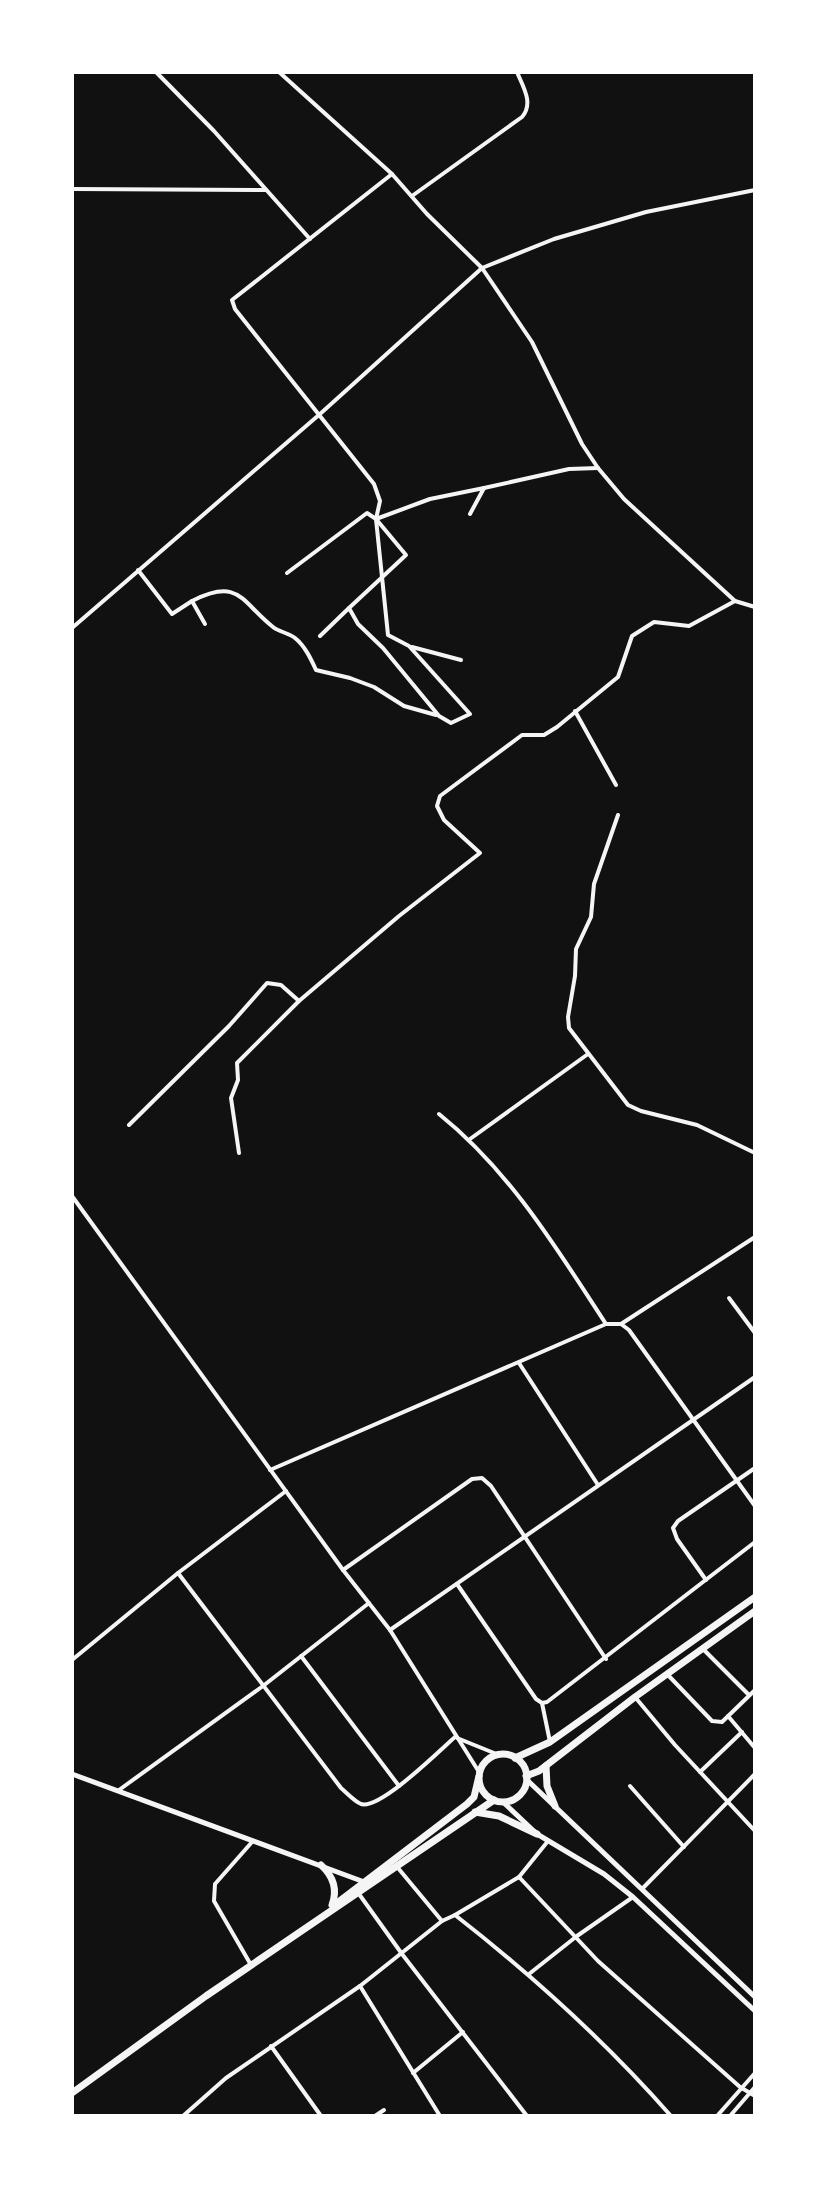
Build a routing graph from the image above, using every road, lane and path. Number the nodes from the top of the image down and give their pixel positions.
1 (156, 72) edge
2 (279, 72) edge
3 (517, 72) edge
4 (392, 174) junction
5 (72, 189) edge
6 (265, 190) junction
7 (755, 190) edge
8 (412, 196) junction
9 (310, 239) junction
10 (482, 268) junction
11 (320, 414) junction
12 (598, 468) junction
13 (484, 488) junction
14 (470, 514) dead end
15 (376, 519) junction
16 (138, 570) junction
17 (287, 573) dead end
18 (381, 580) junction
19 (192, 601) junction
20 (735, 601) junction
21 (755, 607) edge
22 (349, 608) junction
23 (205, 624) dead end
24 (72, 628) edge
25 (320, 636) dead end
26 (409, 646) junction
27 (461, 660) dead end
28 (575, 711) junction
29 (439, 716) junction
30 (616, 785) dead end
31 (618, 815) dead end
32 (299, 1001) junction
33 (588, 1054) junction
34 (439, 1114) dead end
35 (129, 1125) dead end
36 (470, 1139) junction
37 (239, 1153) dead end
38 (755, 1153) edge
39 (72, 1196) edge
40 (755, 1237) edge
41 (729, 1298) dead end
42 (606, 1324) junction
43 (621, 1324) junction
44 (755, 1333) edge
45 (519, 1363) junction
46 (755, 1377) edge
47 (693, 1420) junction
48 (755, 1468) edge
49 (270, 1470) junction
50 (735, 1480) junction
51 (599, 1485) junction
52 (286, 1491) junction
53 (755, 1506) edge
54 (526, 1536) junction
55 (755, 1542) edge
56 (343, 1570) junction
57 (178, 1573) junction
58 (706, 1580) junction
59 (457, 1584) junction
60 (755, 1597) edge
61 (369, 1603) junction
62 (755, 1611) edge
63 (390, 1630) junction
64 (702, 1649) junction
65 (301, 1656) junction
66 (606, 1659) junction
67 (72, 1660) edge
68 (667, 1674) junction
69 (263, 1686) junction
70 (755, 1690) edge
71 (749, 1695) junction
72 (635, 1697) junction
73 (542, 1703) junction
74 (728, 1716) junction
75 (742, 1732) junction
76 (455, 1737) junction
77 (550, 1742) junction
78 (755, 1748) edge
79 (499, 1755) junction
80 (515, 1758) junction
81 (546, 1765) junction
82 (700, 1772) junction
83 (72, 1774) edge
84 (479, 1774) junction
85 (755, 1774) edge
86 (526, 1777) junction
87 (399, 1786) junction
88 (630, 1786) dead end
89 (119, 1790) junction
90 (499, 1801) junction
91 (729, 1802) junction
92 (555, 1806) junction
93 (475, 1812) junction
94 (755, 1831) edge
95 (537, 1834) junction
96 (549, 1840) junction
97 (252, 1842) junction
98 (684, 1847) junction
99 (321, 1865) junction
100 (398, 1868) junction
101 (519, 1877) junction
102 (368, 1884) junction
103 (642, 1889) junction
104 (359, 1894) junction
105 (633, 1897) junction
106 (331, 1908) junction
107 (455, 1915) junction
108 (323, 1916) junction
109 (442, 1921) junction
110 (577, 1936) junction
111 (402, 1954) junction
112 (251, 1965) junction
113 (529, 1975) junction
114 (360, 1986) junction
115 (755, 1997) edge
116 (755, 2011) edge
117 (463, 2032) junction
118 (271, 2046) junction
119 (413, 2073) junction
120 (755, 2073) edge
121 (740, 2087) junction
122 (755, 2087) edge
123 (72, 2093) edge
124 (752, 2094) edge
125 (384, 2110) dead end
126 (183, 2116) edge
127 (321, 2116) edge
128 (375, 2116) edge
129 (440, 2116) edge
130 (527, 2116) edge
131 (671, 2116) edge
132 (717, 2116) edge
133 (730, 2116) edge

1 - 6 street
2 - 4 street
3 - 8 street
4 - 8 street
4 - 9 street
5 - 6 street
6 - 9 street
7 - 10 street
8 - 10 street
9 - 11 street
10 - 11 street
10 - 12 street
11 - 15 street
11 - 16 street
12 - 13 street
12 - 20 street
13 - 14 street
13 - 15 street
15 - 17 street
15 - 18 street
15 - 18 street
16 - 19 street
16 - 24 street
18 - 22 street
18 - 26 street
19 - 23 street
19 - 29 street
20 - 21 street
20 - 28 street
22 - 25 street
22 - 29 street
26 - 27 street
26 - 29 street
28 - 30 street
28 - 32 street
31 - 33 street
32 - 35 street
32 - 37 street
33 - 36 street
33 - 38 street
34 - 36 street
36 - 42 street
39 - 49 street
40 - 43 street
41 - 44 street
42 - 43 street
42 - 45 street
43 - 47 street
45 - 49 street
45 - 51 street
46 - 47 street
47 - 50 street
47 - 51 street
48 - 50 street
49 - 52 street
50 - 53 street
50 - 58 street
51 - 54 street
52 - 56 street
52 - 57 street
54 - 56 street
54 - 59 street
54 - 66 street
55 - 58 street
56 - 61 street
57 - 67 street
57 - 69 street
58 - 66 street
59 - 63 street
59 - 73 street
60 - 77 highway
61 - 63 street
61 - 65 street
62 - 64 highway
63 - 76 street
64 - 68 highway
64 - 71 street
65 - 69 street
65 - 87 street
66 - 73 street
68 - 72 highway
68 - 74 street
69 - 87 street
69 - 89 street
70 - 71 street
71 - 74 street
72 - 81 highway
72 - 82 street
73 - 77 street
74 - 75 street
75 - 78 street
75 - 82 street
76 - 79 street
76 - 84 street
76 - 87 street
77 - 80 highway
79 - 80 highway
79 - 84 highway
80 - 86 highway
81 - 86 highway
81 - 92 highway
82 - 91 street
83 - 89 street
84 - 90 highway
84 - 102 highway
85 - 91 street
86 - 90 highway
86 - 92 street
88 - 98 street
89 - 97 street
90 - 93 highway
90 - 95 street
91 - 94 street
91 - 98 street
92 - 103 street
93 - 95 highway
93 - 100 highway
95 - 96 street
96 - 101 street
96 - 105 street
97 - 99 street
97 - 112 street
98 - 103 street
99 - 102 street
99 - 106 highway
100 - 102 highway
100 - 109 street
101 - 107 street
101 - 110 street
102 - 104 highway
102 - 106 highway
103 - 115 street
104 - 108 highway
104 - 111 street
105 - 110 street
105 - 116 street
106 - 108 highway
107 - 109 street
107 - 113 street
108 - 112 highway
109 - 111 street
110 - 113 street
110 - 121 street
111 - 114 street
111 - 117 street
112 - 123 highway
113 - 131 street
114 - 118 street
114 - 119 street
117 - 119 street
117 - 130 street
118 - 126 street
118 - 127 street
119 - 129 street
120 - 121 street
121 - 124 street
121 - 132 street
122 - 124 street
124 - 133 street
125 - 128 street

